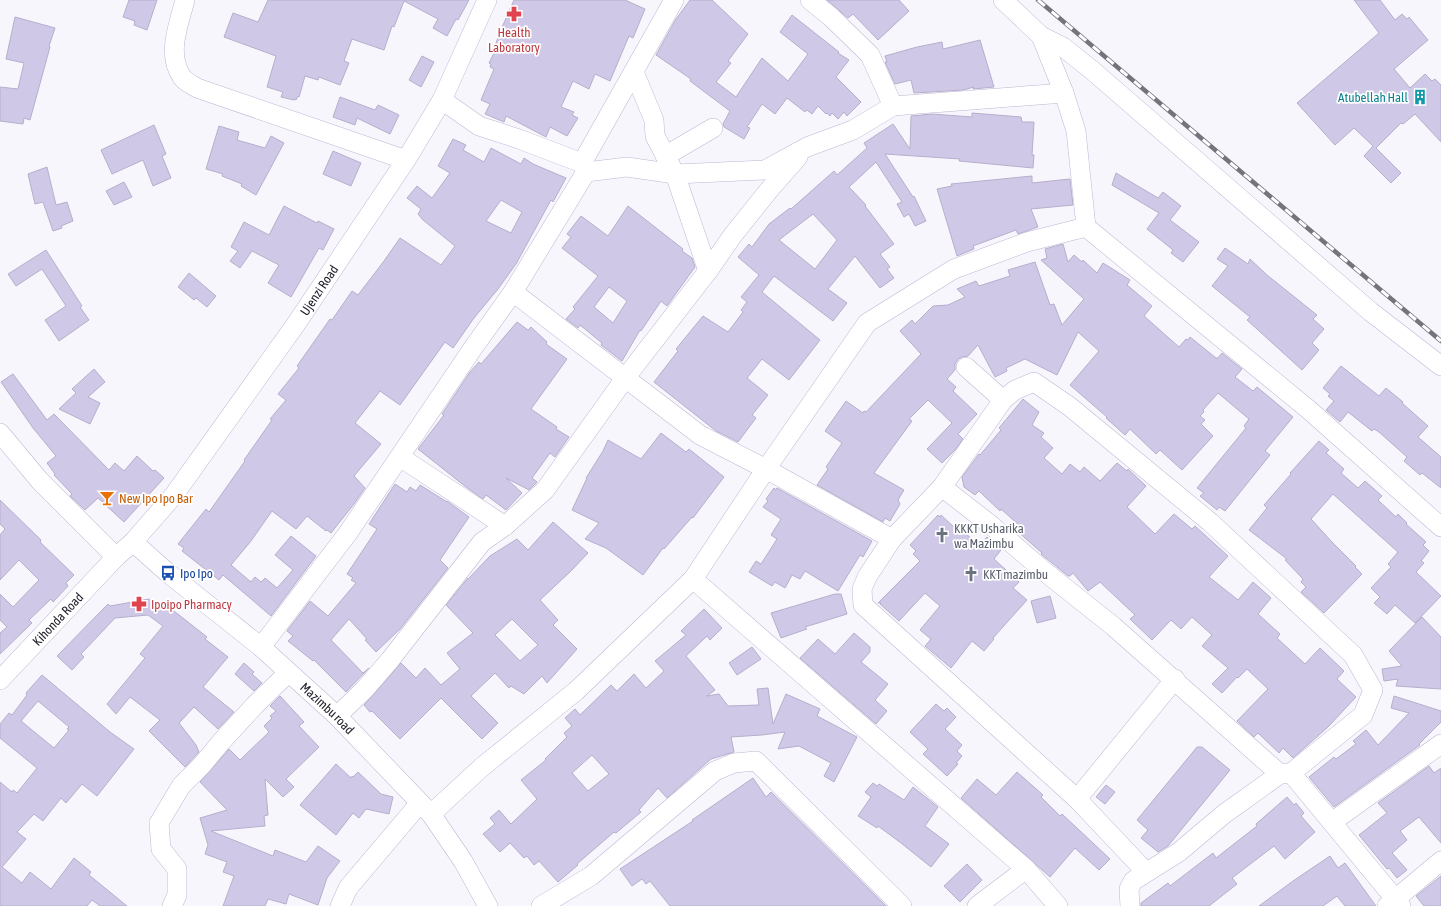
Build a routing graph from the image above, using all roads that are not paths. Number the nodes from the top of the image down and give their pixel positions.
1 (185, 0) edge
2 (487, 0) edge
3 (674, 0) edge
4 (810, 0) edge
5 (1003, 0) edge
6 (1041, 36) junction
7 (634, 72) junction
8 (1064, 93) junction
9 (442, 100) junction
10 (893, 106) junction
11 (713, 128) dead end
12 (807, 147) junction
13 (665, 156) junction
14 (406, 160) junction
15 (584, 168) junction
16 (675, 174) junction
17 (1086, 227) junction
18 (708, 271) junction
19 (512, 292) junction
20 (1441, 366) edge
21 (966, 367) dead end
22 (626, 378) junction
23 (1003, 400) junction
24 (0, 433) edge
25 (400, 457) junction
26 (766, 469) junction
27 (942, 486) junction
28 (505, 526) junction
29 (1441, 527) edge
30 (892, 539) junction
31 (133, 542) junction
32 (116, 557) junction
33 (693, 579) junction
34 (261, 647) junction
35 (288, 673) junction
36 (1175, 679) junction
37 (0, 680) edge
38 (337, 716) junction
39 (1441, 744) edge
40 (1285, 773) junction
41 (1077, 799) junction
42 (425, 809) junction
43 (1332, 822) junction
44 (1441, 861) edge
45 (1026, 869) junction
46 (1146, 872) junction
47 (1395, 904) edge
48 (172, 906) edge
49 (340, 906) edge
50 (488, 906) edge
51 (541, 906) edge
52 (902, 906) edge
53 (977, 906) edge
54 (1058, 906) edge
55 (1130, 906) edge

1 - 14 street
2 - 9 street, Ujenzi Road
3 - 7 street
4 - 10 street
5 - 6 street
6 - 8 street
6 - 20 street
7 - 13 street
7 - 15 street
8 - 10 street
8 - 17 street
9 - 14 street, Ujenzi Road
9 - 15 street
10 - 12 street
11 - 13 street
12 - 16 street
12 - 18 street
13 - 16 street
14 - 31 street, Ujenzi Road
15 - 16 street
15 - 19 street
16 - 18 street
17 - 26 street
17 - 29 street
18 - 22 street
19 - 22 street
19 - 25 street
21 - 23 street
22 - 26 street
22 - 28 street
23 - 27 street
23 - 40 street
24 - 32 street
25 - 28 street
25 - 34 street
26 - 30 street
26 - 33 street
27 - 30 street
27 - 36 street
28 - 38 street
30 - 41 street
31 - 32 street, Ujenzi Road
31 - 34 street, Mazimbu road
32 - 37 street, Kihonda Road
33 - 42 street
33 - 45 street
34 - 35 street, Mazimbu road
35 - 38 street, Mazimbu road
35 - 48 street
36 - 40 street
36 - 41 street
38 - 42 street, Mazimbu road
39 - 43 street
40 - 43 street
40 - 46 street
41 - 46 street
42 - 49 street
42 - 50 street, Mazimbu road
43 - 47 street
44 - 47 street
45 - 53 street
45 - 54 street
46 - 55 street
51 - 52 street

